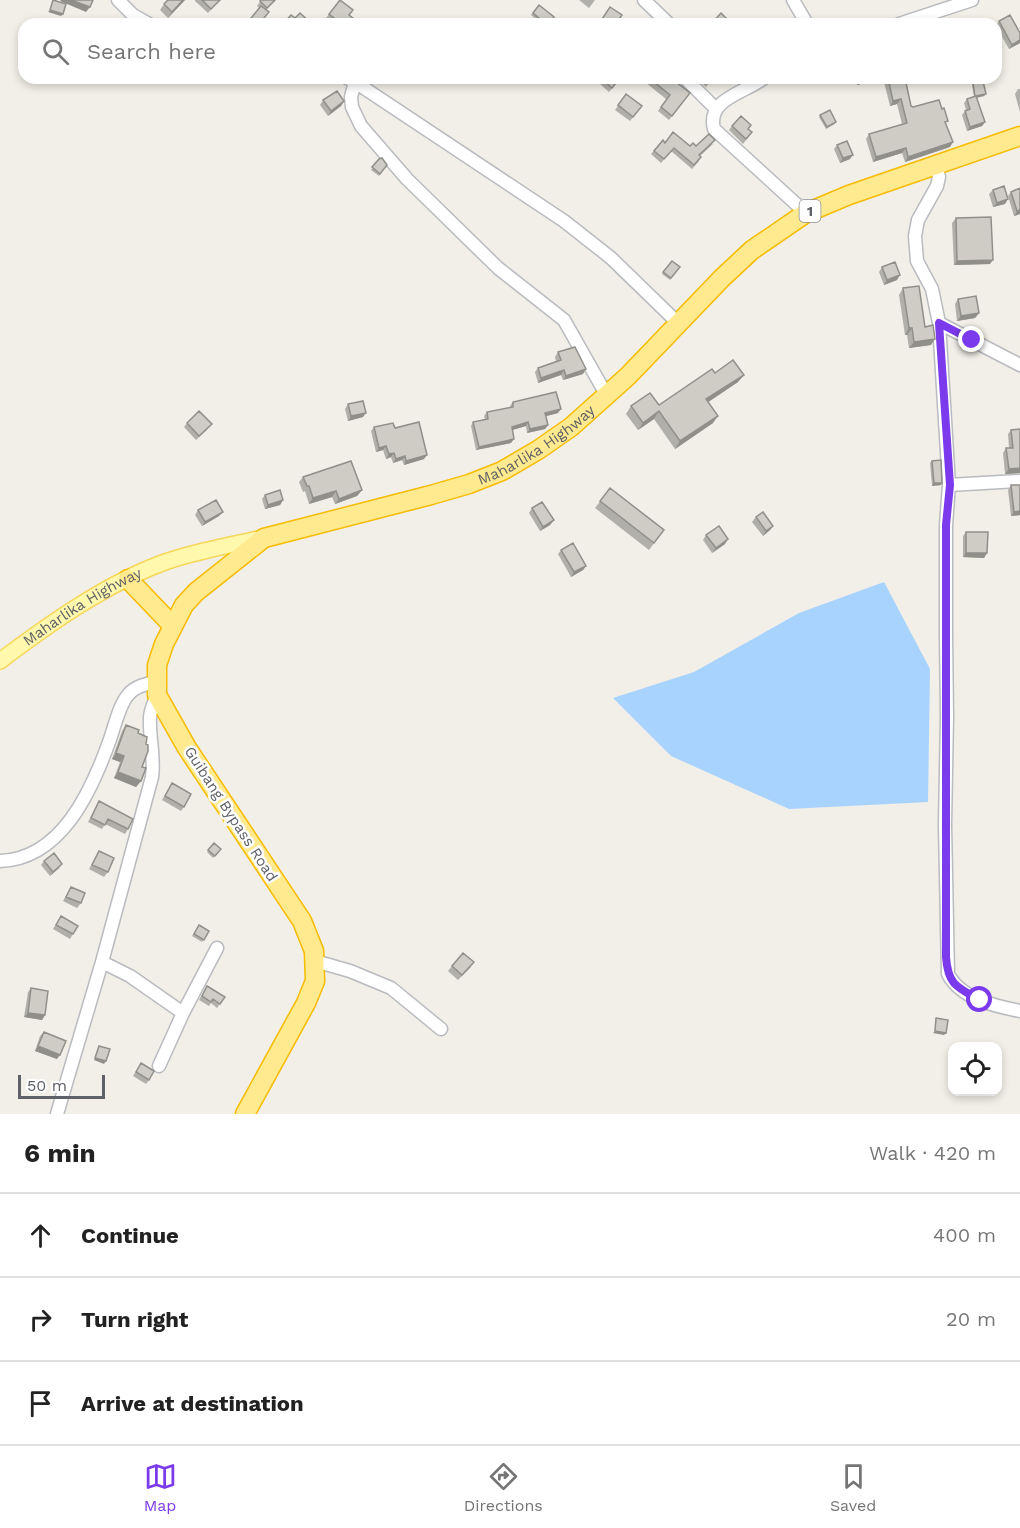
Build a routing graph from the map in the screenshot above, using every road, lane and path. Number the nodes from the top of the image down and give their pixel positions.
1 (118, 0) edge
2 (644, 0) edge
3 (793, 0) edge
4 (972, 0) edge
5 (138, 18) edge
6 (663, 18) edge
7 (804, 18) edge
8 (916, 18) edge
9 (351, 84) edge
10 (357, 84) edge
11 (691, 84) edge
12 (753, 84) edge
13 (716, 109) junction
14 (1020, 136) edge
15 (936, 165) junction
16 (806, 213) junction
17 (939, 323) junction
18 (679, 324) junction
19 (1020, 365) edge
20 (606, 396) junction
21 (1020, 481) edge
22 (950, 485) junction
23 (264, 538) junction
24 (128, 579) junction
25 (172, 625) junction
26 (0, 661) edge
27 (157, 688) junction
28 (0, 861) edge
29 (217, 948) dead end
30 (315, 961) junction
31 (102, 962) junction
32 (1020, 1011) edge
33 (183, 1013) junction
34 (441, 1029) dead end
35 (159, 1066) dead end
36 (57, 1114) edge
37 (245, 1114) edge

1 - 5 street
2 - 6 street
3 - 7 street
4 - 8 street
9 - 20 street
10 - 18 street
11 - 13 street
12 - 13 street
13 - 16 street
14 - 15 highway, Maharlika Highway / 1
15 - 16 highway, Maharlika Highway / 1
15 - 17 street
16 - 18 highway, Maharlika Highway / 1
17 - 19 street
17 - 22 street
18 - 20 highway, Maharlika Highway / 1
20 - 23 highway, Maharlika Highway / 1
21 - 22 street
22 - 32 street
23 - 24 main road, Maharlika Highway / 1
23 - 25 highway
24 - 25 highway
24 - 26 main road, Maharlika Highway / 1
25 - 27 highway
27 - 28 street
27 - 30 highway, Guibang Bypass Road
27 - 31 street
29 - 33 street
30 - 34 street
30 - 37 highway, Guibang Bypass Road
31 - 33 street
31 - 36 street
33 - 35 street

